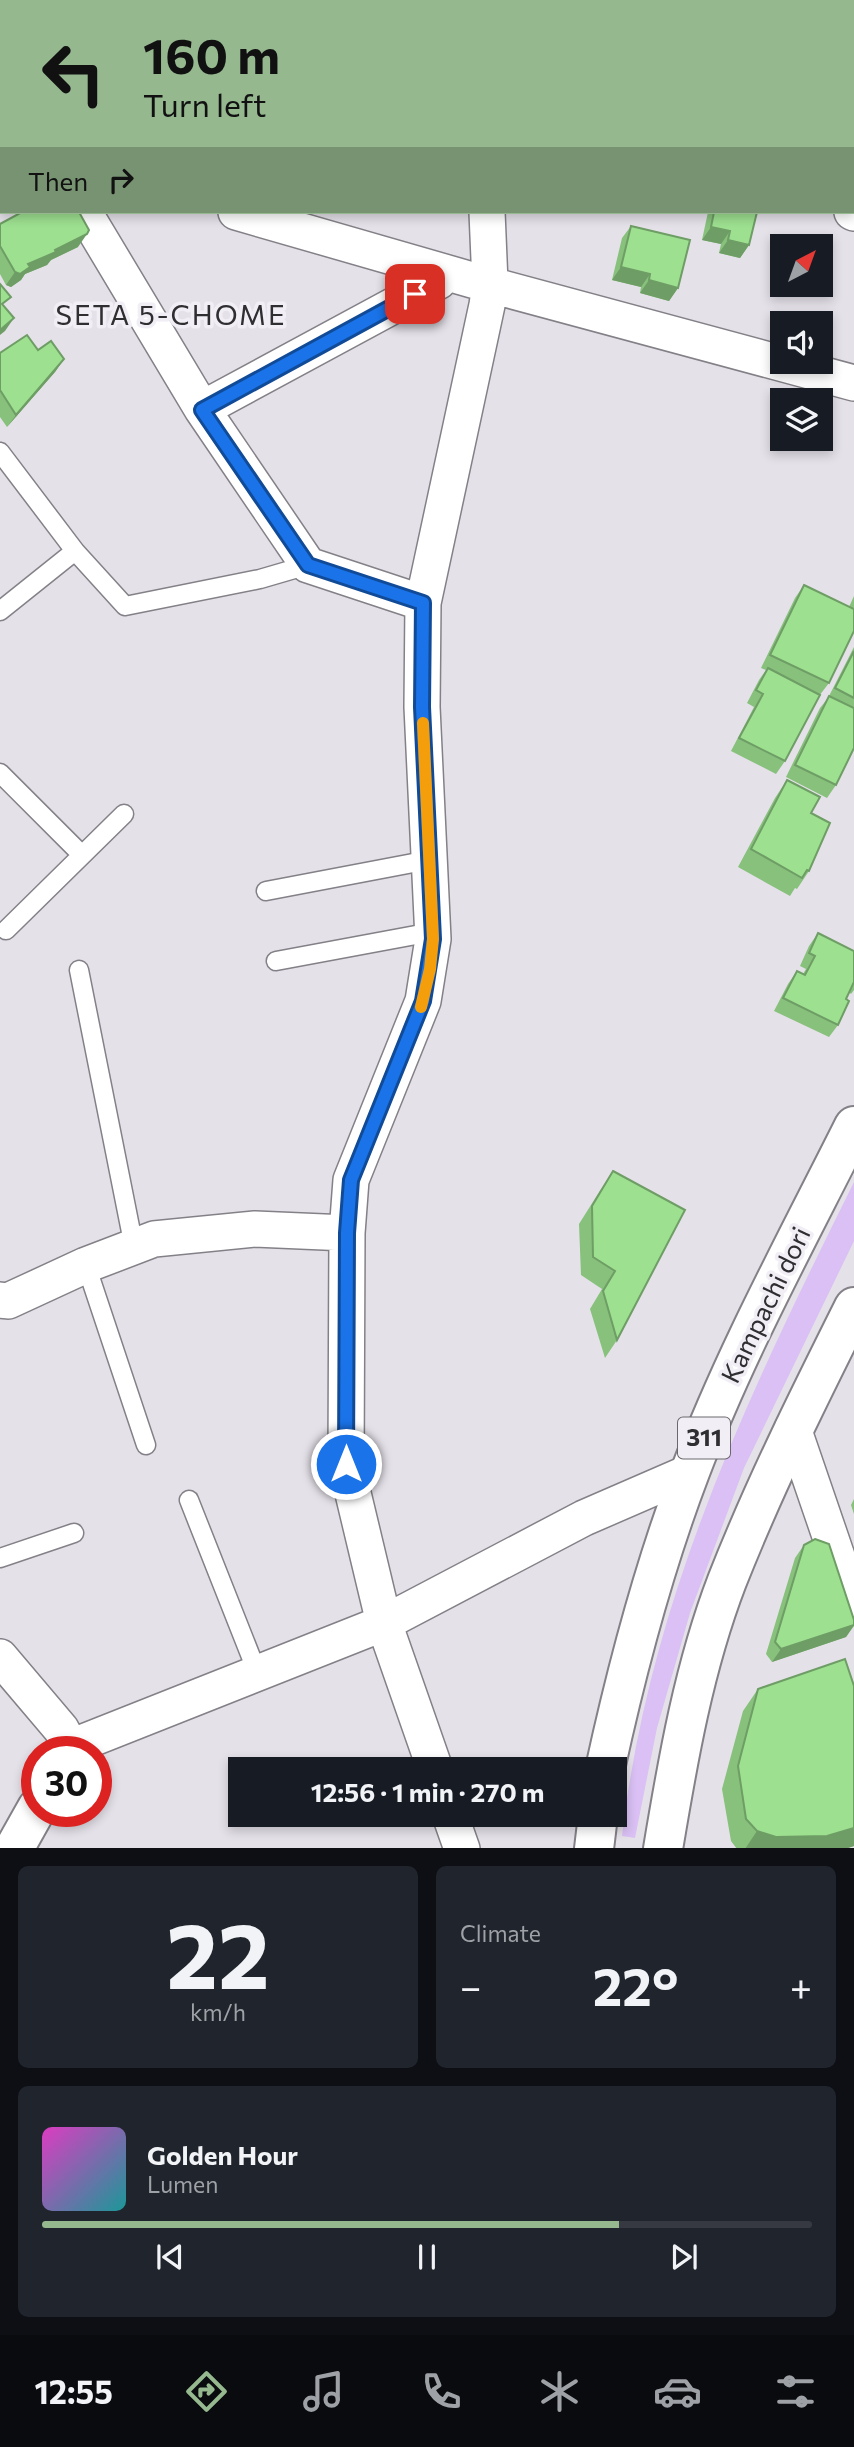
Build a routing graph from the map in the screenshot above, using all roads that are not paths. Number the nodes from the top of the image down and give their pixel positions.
1 (85, 214) edge
2 (244, 214) edge
3 (487, 214) edge
4 (442, 272) junction
5 (490, 283) junction
6 (848, 373) edge
7 (202, 410) junction
8 (0, 452) edge
9 (75, 551) junction
10 (308, 565) junction
11 (423, 603) junction
12 (0, 611) edge
13 (0, 773) edge
14 (124, 814) dead end
15 (82, 855) junction
16 (429, 860) junction
17 (266, 891) dead end
18 (6, 930) dead end
19 (432, 932) junction
20 (276, 961) dead end
21 (79, 970) dead end
22 (854, 1126) edge
23 (347, 1233) junction
24 (134, 1247) junction
25 (86, 1265) junction
26 (0, 1300) edge
27 (854, 1307) edge
28 (793, 1428) junction
29 (146, 1445) dead end
30 (690, 1472) junction
31 (189, 1500) dead end
32 (74, 1533) dead end
33 (0, 1558) edge
34 (854, 1606) edge
35 (384, 1623) junction
36 (0, 1657) edge
37 (257, 1672) junction
38 (64, 1736) edge
39 (101, 1736) edge
40 (431, 1757) edge
41 (609, 1757) edge
42 (26, 1827) edge
43 (454, 1827) edge
44 (596, 1827) edge
45 (15, 1848) edge
46 (462, 1848) edge
47 (593, 1848) edge
48 (663, 1848) edge

1 - 7 street
2 - 4 street
3 - 5 street
4 - 5 street
4 - 7 street
5 - 6 street
5 - 11 street
7 - 10 street
8 - 9 lane
9 - 10 lane
9 - 12 lane
10 - 11 street
11 - 16 street
13 - 15 lane
14 - 15 lane
15 - 18 lane
16 - 17 lane
16 - 19 street
19 - 20 lane
19 - 23 street
21 - 24 lane
22 - 30 main road, Kampachi dori / 311
23 - 24 street
23 - 35 street
24 - 25 street
25 - 26 street
25 - 29 lane
27 - 28 main road
28 - 34 street
28 - 48 main road
30 - 35 street
30 - 41 main road, Kampachi dori / 311
31 - 37 lane
32 - 33 lane
35 - 37 street
35 - 40 street
36 - 38 street
37 - 39 street
42 - 45 main road
43 - 46 street
44 - 47 main road

